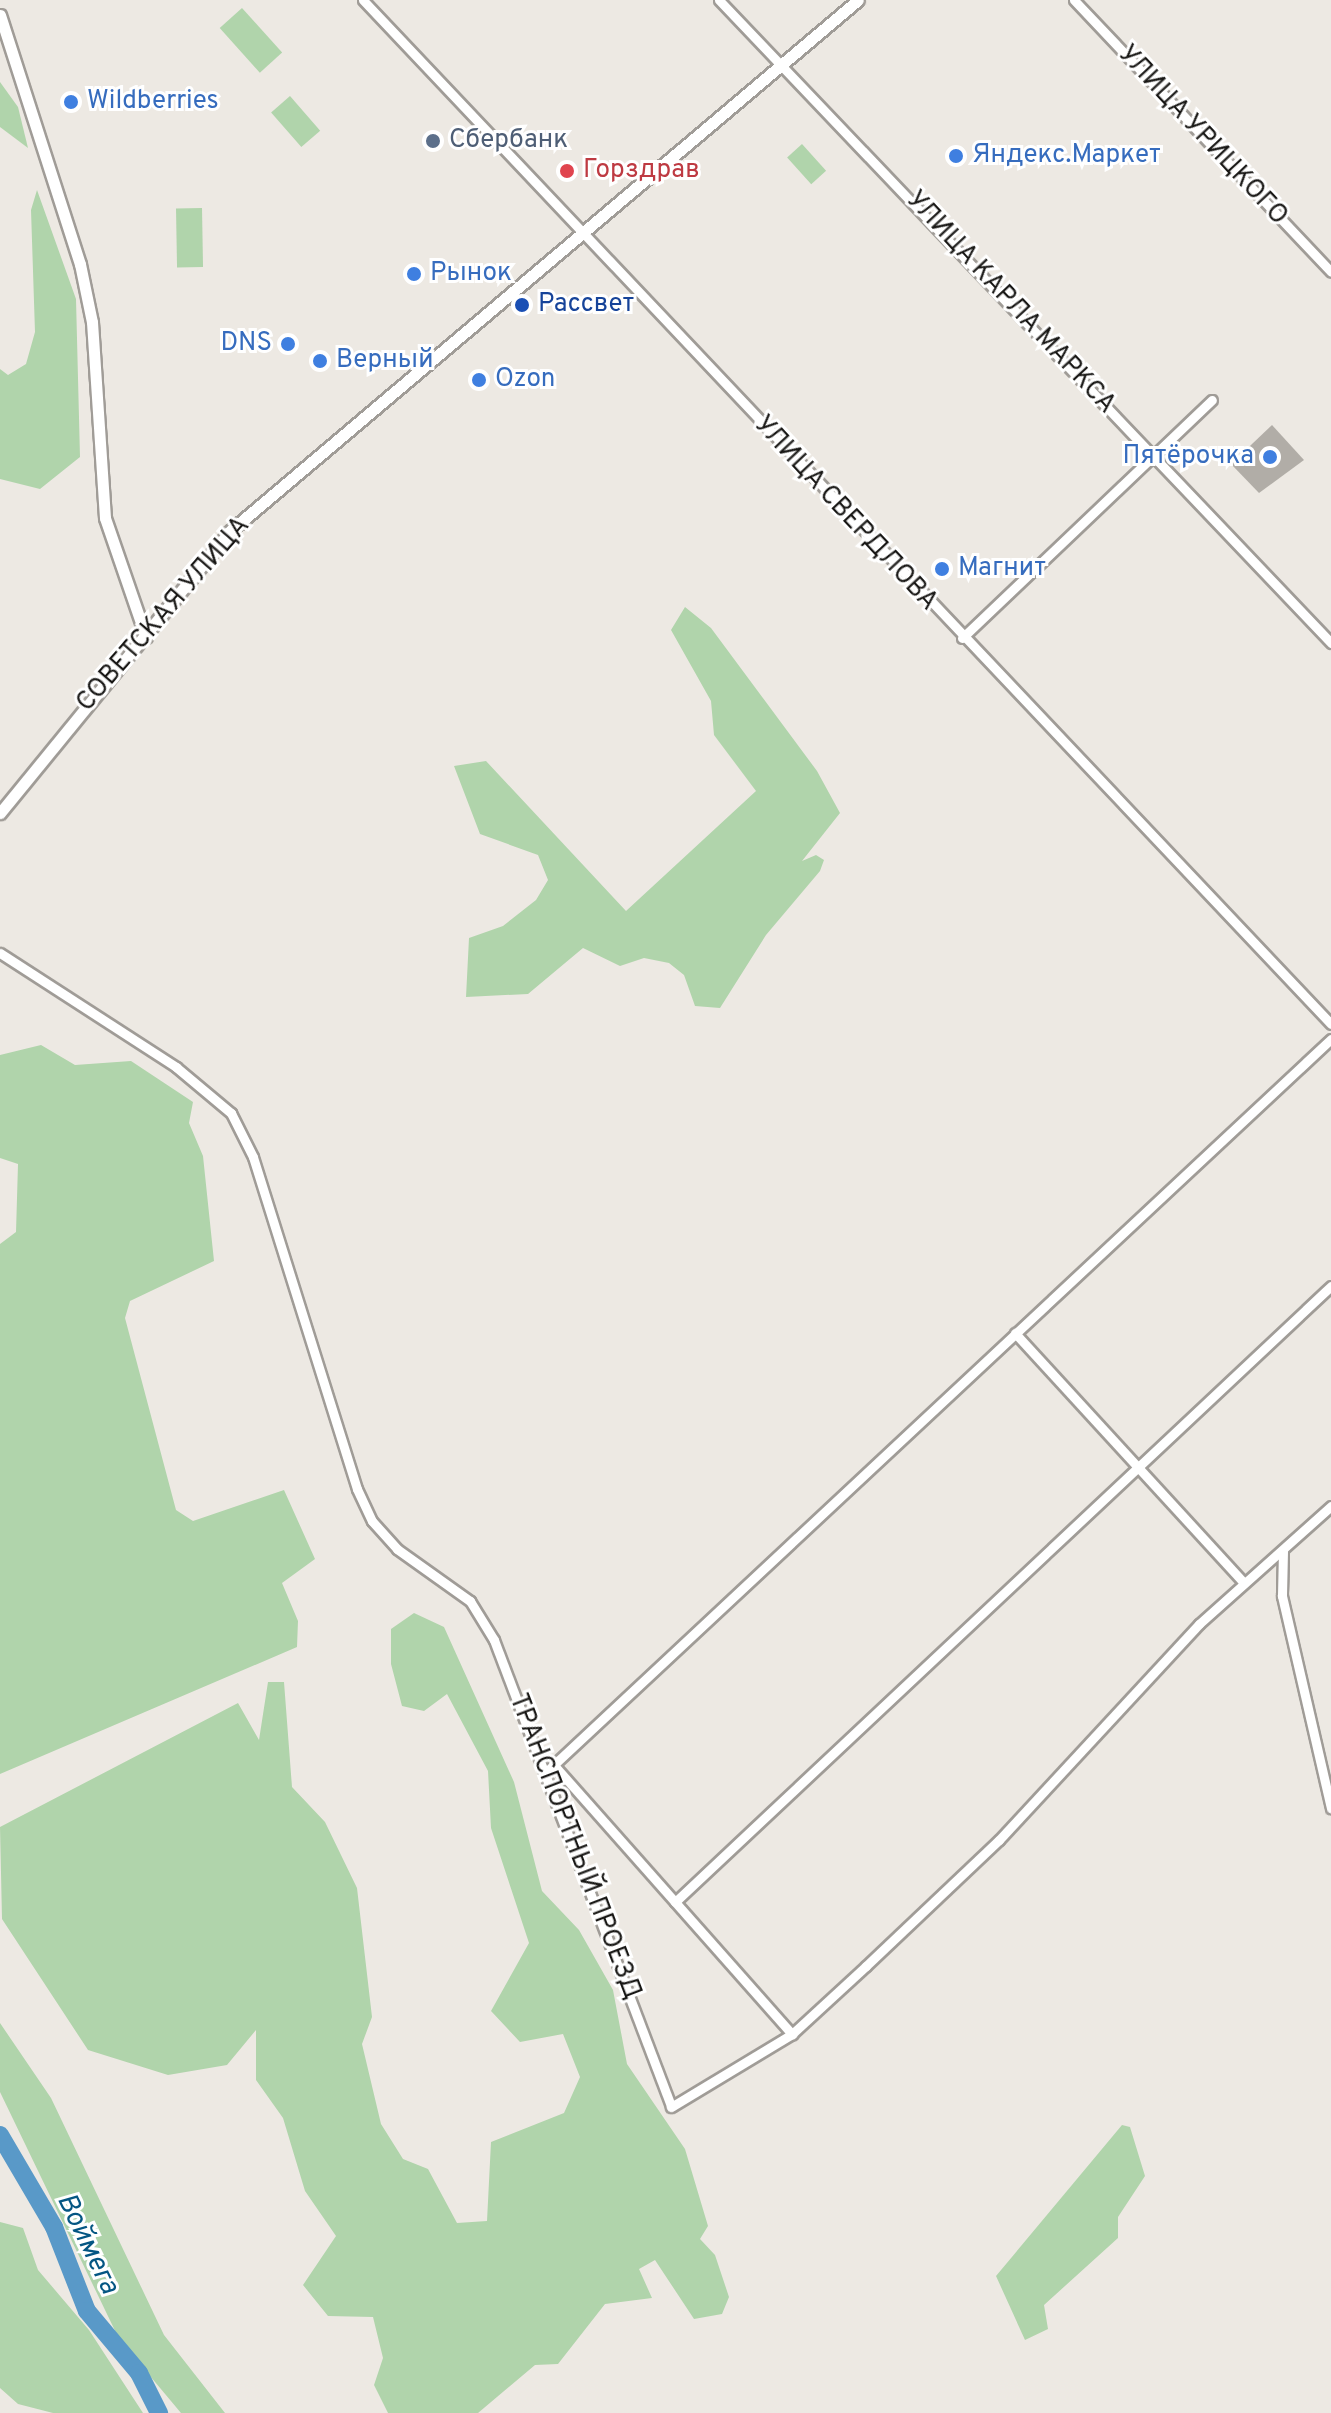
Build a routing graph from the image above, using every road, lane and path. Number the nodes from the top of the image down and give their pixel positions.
1 (363, 0) edge
2 (719, 0) edge
3 (858, 0) edge
4 (1074, 0) edge
5 (0, 15) edge
6 (783, 66) junction
7 (582, 230) junction
8 (1331, 272) edge
9 (1212, 400) dead end
10 (1154, 455) junction
11 (146, 637) junction
12 (962, 638) junction
13 (1331, 643) edge
14 (0, 813) edge
15 (0, 953) edge
16 (1331, 1024) edge
17 (1331, 1039) edge
18 (1331, 1286) edge
19 (1015, 1333) junction
20 (1139, 1466) junction
21 (1331, 1506) edge
22 (1283, 1551) junction
23 (1243, 1582) junction
24 (550, 1768) junction
25 (1331, 1808) edge
26 (675, 1902) junction
27 (792, 2034) junction

1 - 7 street, УЛИЦА СВЕРДЛОВА
2 - 6 street, УЛИЦА КАРЛА МАРКСА
3 - 6 street, СОВЕТСКАЯ УЛИЦА
4 - 8 street, УЛИЦА УРИЦКОГО
5 - 11 street
6 - 7 street, СОВЕТСКАЯ УЛИЦА
6 - 10 street, УЛИЦА КАРЛА МАРКСА
7 - 11 street, СОВЕТСКАЯ УЛИЦА
7 - 12 street, УЛИЦА СВЕРДЛОВА
9 - 10 street
10 - 12 street
10 - 13 street, УЛИЦА КАРЛА МАРКСА
11 - 14 street, СОВЕТСКАЯ УЛИЦА
12 - 16 street, УЛИЦА СВЕРДЛОВА
15 - 24 street, ТРАНСПОРТНЫЙ ПРОЕЗД
17 - 19 street
18 - 20 street
19 - 20 street
19 - 24 street
20 - 23 street
20 - 26 street
21 - 22 street, ТРАНСПОРТНЫЙ ПРОЕЗД
22 - 23 street, ТРАНСПОРТНЫЙ ПРОЕЗД
22 - 25 street
23 - 27 street, ТРАНСПОРТНЫЙ ПРОЕЗД
24 - 26 street
24 - 27 street, ТРАНСПОРТНЫЙ ПРОЕЗД
26 - 27 street

